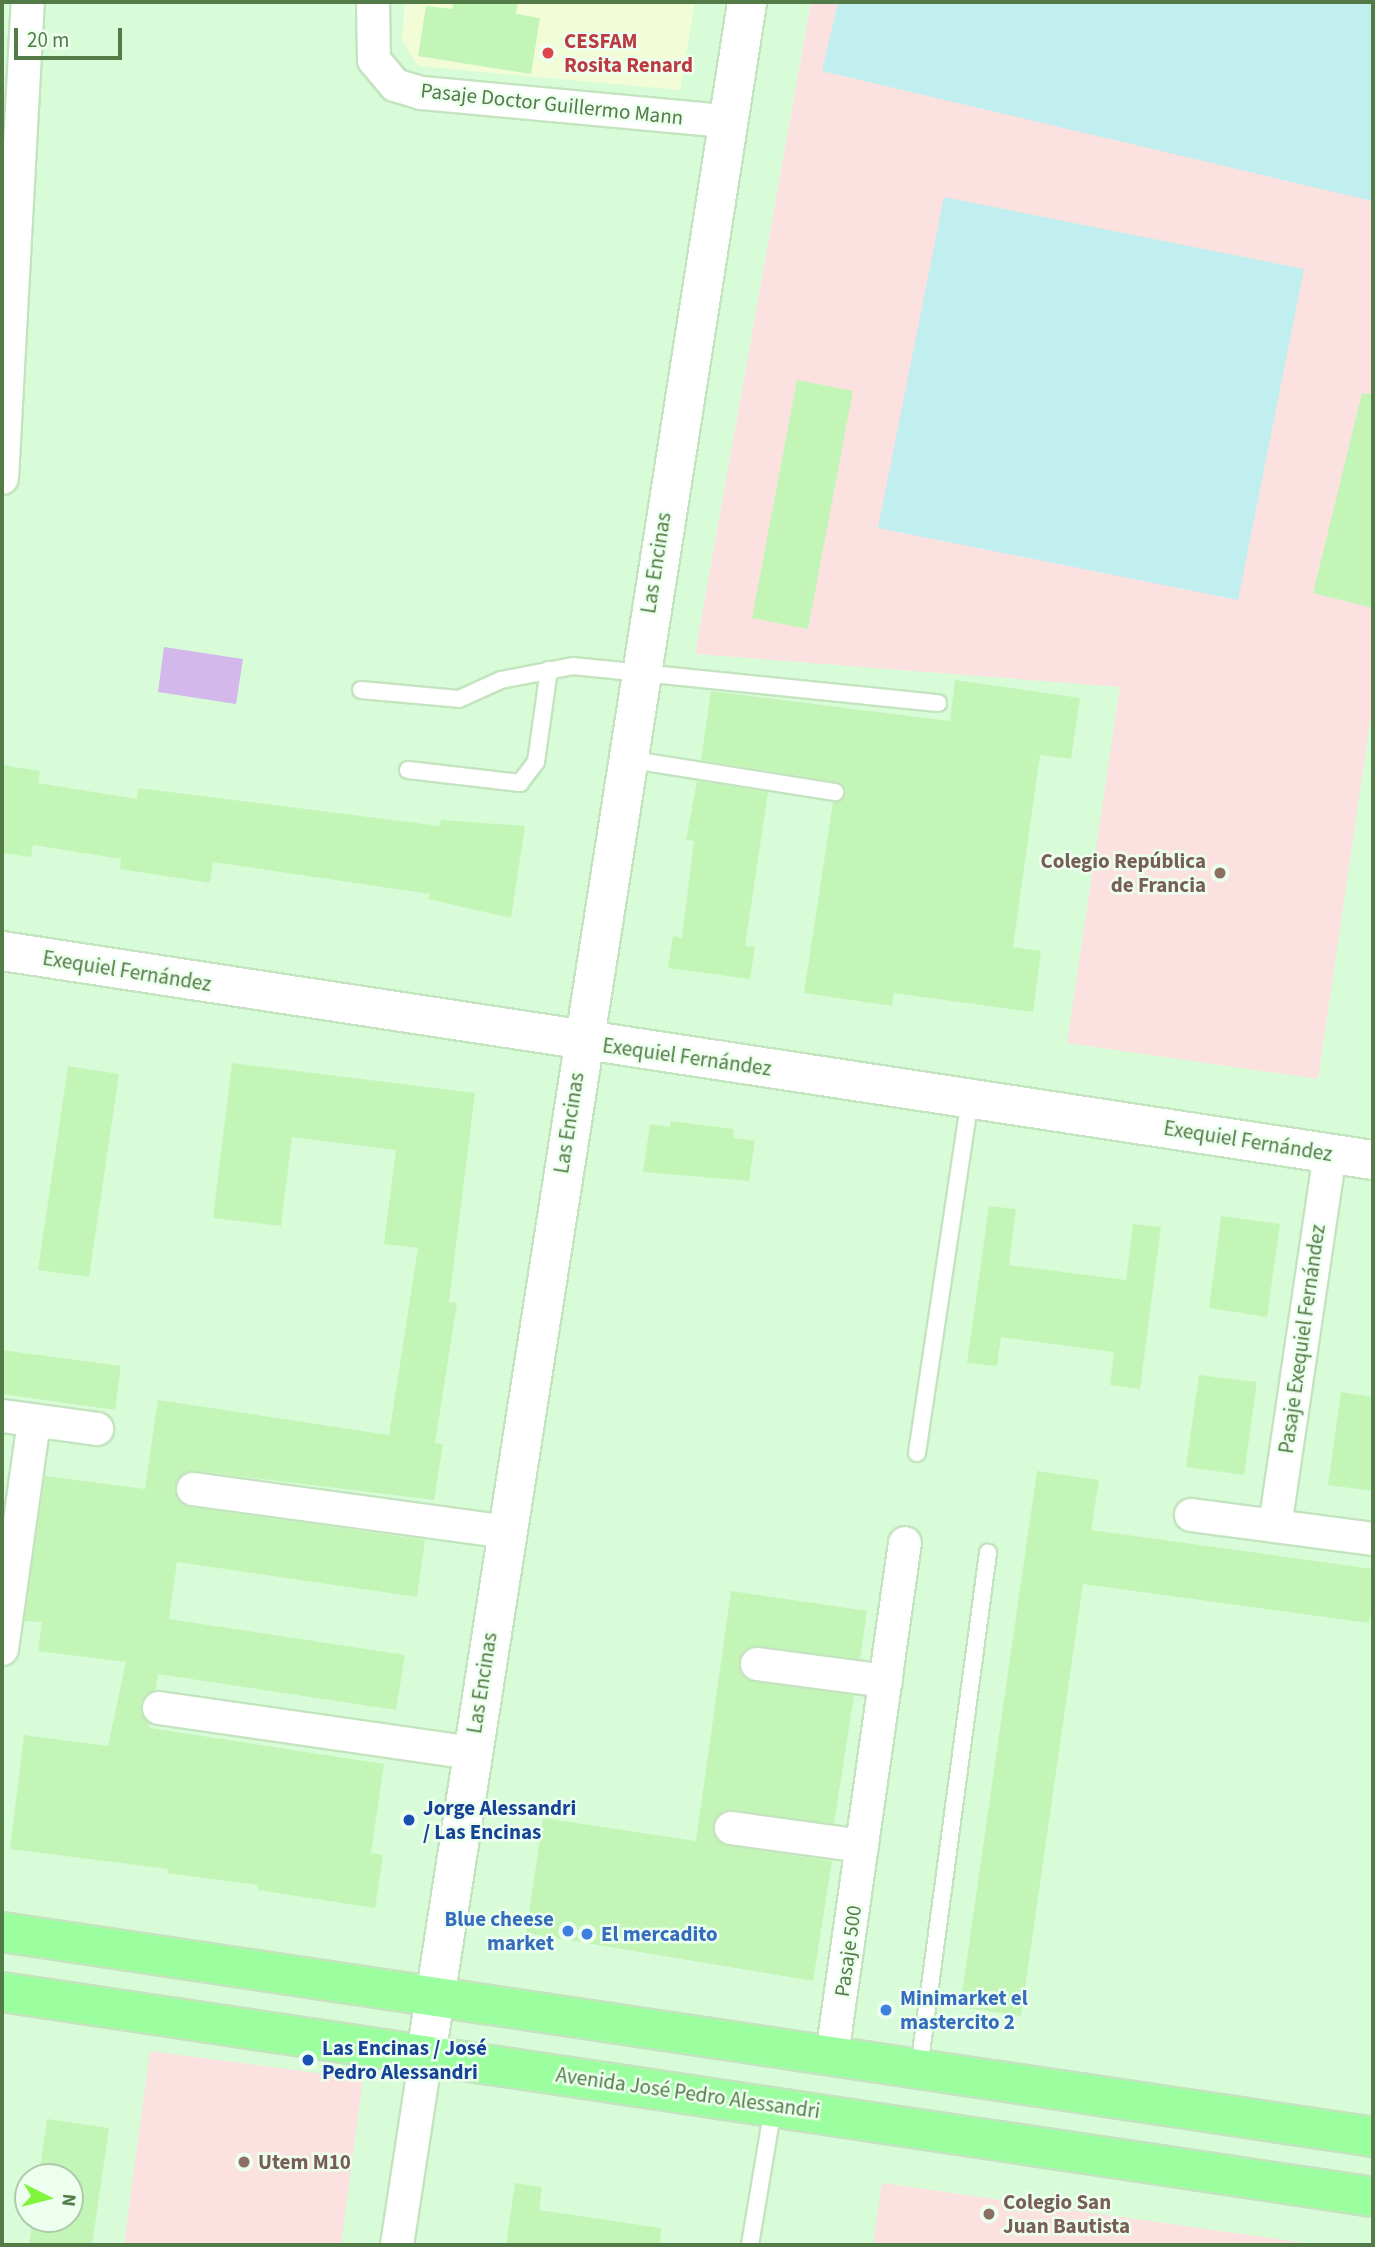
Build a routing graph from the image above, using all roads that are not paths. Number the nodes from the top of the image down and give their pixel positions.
1 (28, 2) edge
2 (373, 2) edge
3 (747, 2) edge
4 (726, 121) junction
5 (2, 478) edge
6 (549, 670) junction
7 (640, 670) junction
8 (361, 690) dead end
9 (939, 703) dead end
10 (625, 759) junction
11 (408, 770) dead end
12 (835, 792) dead end
13 (2, 951) edge
14 (581, 1041) junction
15 (970, 1099) junction
16 (1330, 1153) junction
17 (1373, 1160) edge
18 (2, 1416) edge
19 (34, 1420) junction
20 (97, 1429) dead end
21 (917, 1453) dead end
22 (192, 1489) dead end
23 (1191, 1515) dead end
24 (1275, 1526) junction
25 (505, 1532) junction
26 (1373, 1539) edge
27 (905, 1543) dead end
28 (988, 1553) dead end
29 (2, 1648) edge
30 (757, 1664) dead end
31 (886, 1681) junction
32 (159, 1708) dead end
33 (471, 1753) junction
34 (731, 1828) dead end
35 (862, 1846) junction
36 (2, 1932) edge
37 (2, 1992) edge
38 (435, 1996) junction
39 (426, 2055) junction
40 (832, 2055) junction
41 (919, 2068) junction
42 (774, 2104) junction
43 (1373, 2137) edge
44 (1373, 2197) edge
45 (397, 2245) edge
46 (750, 2245) edge

1 - 5 street
2 - 4 street, Pasaje Doctor Guillermo Mann
3 - 4 street, Las Encinas
4 - 7 street, Las Encinas
6 - 7 lane
6 - 8 lane
6 - 11 lane
7 - 9 lane
7 - 10 street, Las Encinas
10 - 12 lane
10 - 14 street, Las Encinas
13 - 14 street, Exequiel Fernández
14 - 15 street, Exequiel Fernández
14 - 25 street, Las Encinas
15 - 16 street, Exequiel Fernández
15 - 21 lane
16 - 17 street, Exequiel Fernández
16 - 24 street, Pasaje Exequiel Fernández
18 - 19 street
19 - 20 street
19 - 29 street
22 - 25 street
23 - 24 street
24 - 26 street
25 - 33 street, Las Encinas
27 - 31 street, Pasaje 500
28 - 41 lane
30 - 31 street
31 - 35 street, Pasaje 500
32 - 33 street
33 - 38 street, Las Encinas
34 - 35 street
35 - 40 street, Pasaje 500
36 - 38 main road
37 - 39 main road, Avenida José Pedro Alessandri
38 - 39 street, Las Encinas
38 - 40 main road
39 - 42 main road, Avenida José Pedro Alessandri
39 - 45 street, Las Encinas
40 - 41 main road
41 - 43 main road
42 - 44 main road, Avenida José Pedro Alessandri
42 - 46 lane

